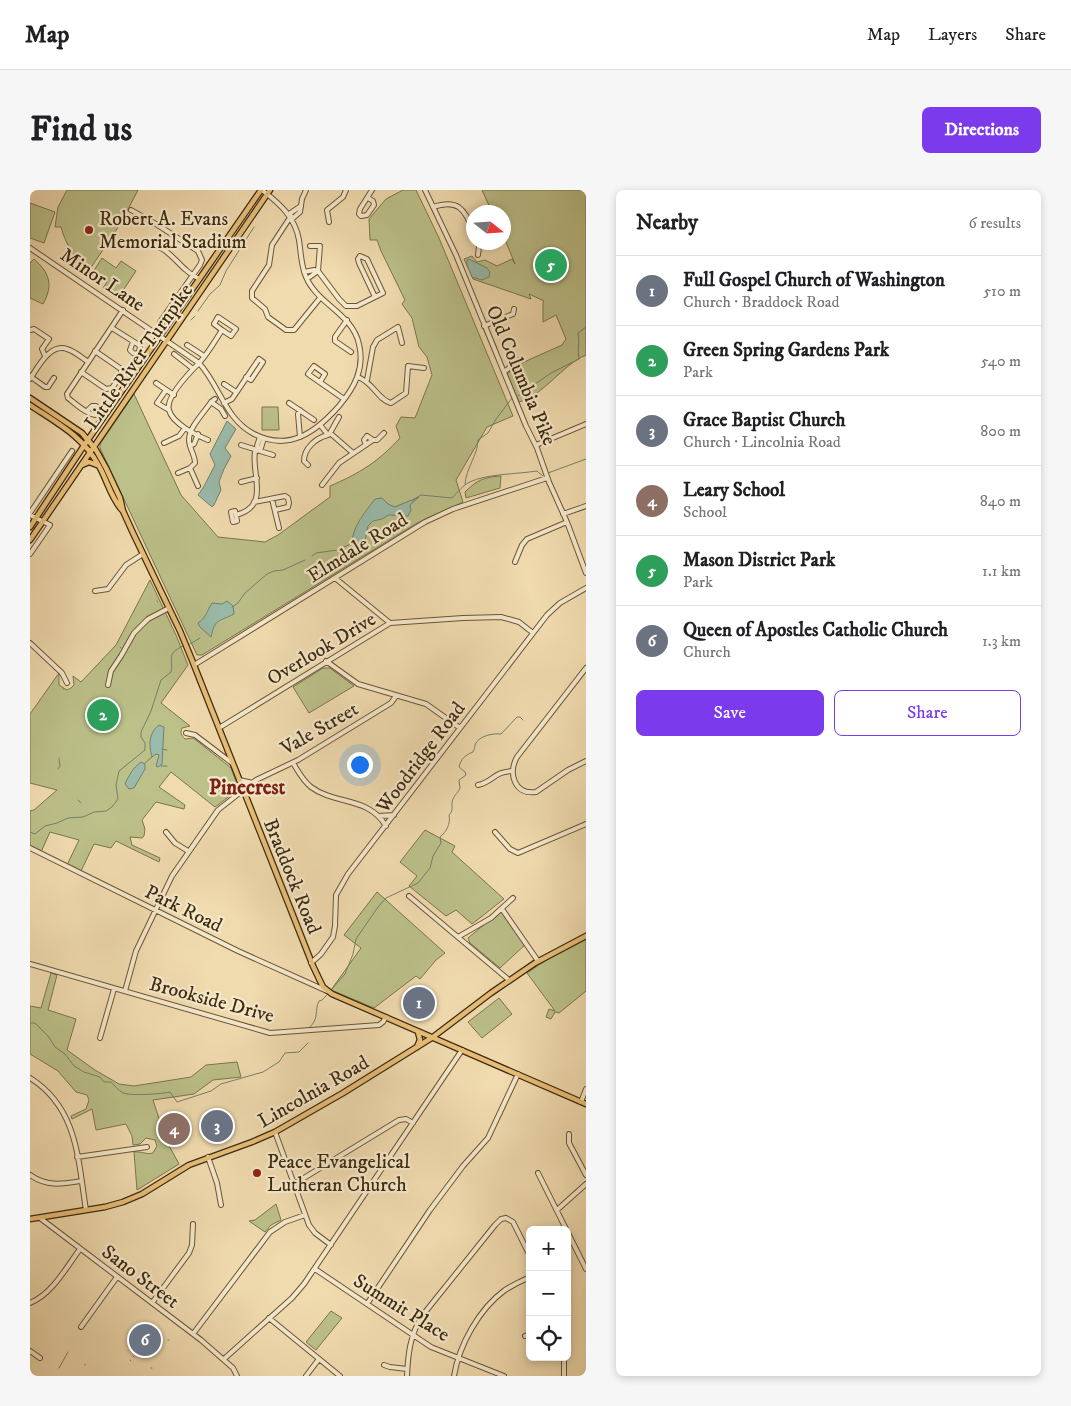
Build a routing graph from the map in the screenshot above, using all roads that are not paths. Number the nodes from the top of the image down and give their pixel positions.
1 (262, 190) edge
2 (306, 190) edge
3 (346, 190) edge
4 (372, 190) edge
5 (425, 190) edge
6 (269, 192) edge
7 (368, 198) junction
8 (433, 208) junction
9 (131, 210) dead end
10 (466, 215) edge
11 (290, 216) junction
12 (329, 222) dead end
13 (146, 246) dead end
14 (310, 246) dead end
15 (30, 248) edge
16 (479, 250) edge
17 (478, 255) dead end
18 (318, 271) junction
19 (304, 272) junction
20 (194, 275) junction
21 (200, 279) junction
22 (306, 279) junction
23 (179, 296) junction
24 (375, 297) junction
25 (320, 298) junction
26 (185, 300) junction
27 (514, 309) dead end
28 (123, 310) junction
29 (347, 320) junction
30 (160, 322) dead end
31 (484, 326) junction
32 (112, 328) junction
33 (30, 330) edge
34 (222, 330) junction
35 (160, 336) junction
36 (167, 340) junction
37 (133, 342) dead end
38 (402, 343) dead end
39 (187, 344) dead end
40 (95, 351) junction
41 (351, 352) dead end
42 (174, 354) dead end
43 (45, 356) junction
44 (204, 356) junction
45 (519, 360) dead end
46 (87, 361) junction
47 (199, 363) junction
48 (192, 368) junction
49 (424, 368) dead end
50 (81, 372) junction
51 (504, 372) junction
52 (358, 376) junction
53 (30, 377) edge
54 (246, 377) junction
55 (54, 378) dead end
56 (367, 380) junction
57 (320, 382) junction
58 (156, 383) dead end
59 (224, 384) dead end
60 (166, 390) junction
61 (236, 392) junction
62 (174, 395) junction
63 (30, 398) edge
64 (215, 399) dead end
65 (344, 399) junction
66 (211, 402) junction
67 (289, 402) dead end
68 (224, 403) junction
69 (30, 405) edge
70 (169, 410) junction
71 (300, 410) junction
72 (87, 411) dead end
73 (225, 416) dead end
74 (339, 417) dead end
75 (314, 420) dead end
76 (322, 424) junction
77 (586, 424) edge
78 (185, 428) junction
79 (191, 430) junction
80 (330, 433) junction
81 (384, 433) dead end
82 (198, 434) junction
83 (262, 437) junction
84 (300, 437) junction
85 (88, 439) junction
86 (208, 440) dead end
87 (164, 443) dead end
88 (85, 444) junction
89 (241, 445) dead end
90 (536, 445) junction
91 (190, 446) junction
92 (94, 447) junction
93 (258, 450) junction
94 (72, 451) dead end
95 (90, 452) junction
96 (273, 454) dead end
97 (353, 454) junction
98 (66, 459) junction
99 (72, 463) junction
100 (308, 465) dead end
101 (79, 468) junction
102 (190, 468) junction
103 (101, 470) junction
104 (178, 473) dead end
105 (257, 478) junction
106 (547, 478) junction
107 (241, 482) dead end
108 (322, 485) dead end
109 (198, 486) dead end
110 (44, 492) junction
111 (51, 494) junction
112 (272, 499) junction
113 (254, 502) junction
114 (586, 506) edge
115 (274, 510) junction
116 (123, 511) junction
117 (30, 514) edge
118 (563, 514) junction
119 (236, 516) dead end
120 (36, 518) junction
121 (42, 522) junction
122 (566, 522) junction
123 (30, 526) edge
124 (279, 528) dead end
125 (30, 540) edge
126 (30, 554) edge
127 (143, 554) junction
128 (515, 562) dead end
129 (586, 573) edge
130 (335, 578) junction
131 (586, 588) edge
132 (95, 591) dead end
133 (169, 608) junction
134 (390, 624) junction
135 (533, 633) junction
136 (30, 642) edge
137 (326, 661) junction
138 (194, 665) junction
139 (586, 668) edge
140 (67, 683) dead end
141 (108, 685) dead end
142 (396, 696) junction
143 (219, 728) junction
144 (460, 728) junction
145 (186, 733) dead end
146 (586, 761) edge
147 (232, 763) junction
148 (292, 763) junction
149 (512, 771) junction
150 (240, 780) junction
151 (253, 782) junction
152 (478, 786) dead end
153 (244, 791) junction
154 (394, 815) junction
155 (380, 816) junction
156 (586, 824) edge
157 (386, 826) junction
158 (166, 832) dead end
159 (496, 832) dead end
160 (30, 848) edge
161 (188, 851) junction
162 (409, 896) dead end
163 (513, 898) dead end
164 (502, 909) junction
165 (156, 910) junction
166 (586, 936) edge
167 (458, 937) junction
168 (538, 961) junction
169 (311, 963) junction
170 (30, 964) edge
171 (509, 980) junction
172 (114, 988) junction
173 (125, 991) junction
174 (327, 991) junction
175 (386, 1017) junction
176 (412, 1028) junction
177 (433, 1037) junction
178 (100, 1038) dead end
179 (416, 1048) junction
180 (462, 1050) junction
181 (518, 1074) junction
182 (30, 1078) edge
183 (586, 1089) edge
184 (584, 1103) edge
185 (413, 1123) junction
186 (275, 1132) junction
187 (568, 1134) dead end
188 (147, 1148) dead end
189 (78, 1157) junction
190 (208, 1158) junction
191 (538, 1173) dead end
192 (30, 1175) edge
193 (586, 1175) edge
194 (81, 1182) junction
195 (294, 1184) junction
196 (586, 1184) edge
197 (221, 1205) dead end
198 (86, 1210) junction
199 (557, 1210) junction
200 (507, 1211) dead end
201 (305, 1215) junction
202 (40, 1218) junction
203 (506, 1218) junction
204 (30, 1219) edge
205 (193, 1224) dead end
206 (331, 1245) junction
207 (526, 1248) edge
208 (80, 1249) junction
209 (315, 1269) junction
210 (586, 1269) edge
211 (117, 1277) junction
212 (526, 1279) edge
213 (30, 1303) edge
214 (152, 1303) junction
215 (367, 1304) junction
216 (269, 1318) junction
217 (81, 1327) dead end
218 (194, 1334) junction
219 (412, 1334) junction
220 (30, 1351) edge
221 (40, 1358) dead end
222 (458, 1358) junction
223 (224, 1359) junction
224 (319, 1359) junction
225 (564, 1361) edge
226 (384, 1364) dead end
227 (407, 1368) junction
228 (236, 1376) edge
229 (306, 1376) edge
230 (340, 1376) edge
231 (407, 1376) edge
232 (454, 1376) edge
233 (504, 1376) edge
234 (564, 1376) edge

1 - 6 street
1 - 21 main road, Little River Turnpike
2 - 11 street
3 - 12 street
4 - 7 street
5 - 8 street, Old Columbia Pike
6 - 11 street
6 - 36 main road, Little River Turnpike
7 - 7 street
8 - 10 street
8 - 31 street, Old Columbia Pike
9 - 20 street
11 - 19 street
11 - 25 street
13 - 20 street
14 - 18 street
15 - 28 street, Minor Lane
16 - 17 street
18 - 19 street
18 - 22 street
18 - 24 street
19 - 22 street
20 - 21 street
20 - 23 street
21 - 26 main road, Little River Turnpike
22 - 25 street
23 - 26 street
23 - 30 street
24 - 24 street
25 - 29 street
26 - 35 main road, Little River Turnpike
27 - 31 street
28 - 32 street
28 - 35 street, Minor Lane
29 - 41 street
29 - 52 street
31 - 51 street, Old Columbia Pike
32 - 37 street
32 - 40 street
33 - 43 street
34 - 34 street
34 - 44 street
35 - 36 street, Minor Lane
35 - 85 main road, Little River Turnpike
36 - 47 street, Minor Lane
36 - 92 main road, Little River Turnpike
38 - 56 street
39 - 44 street
40 - 46 street
40 - 50 street
42 - 48 street
43 - 46 street
43 - 53 street
44 - 47 street
45 - 51 street
46 - 50 street
47 - 48 street
47 - 68 street, Minor Lane
48 - 62 street
49 - 56 street
50 - 72 street
51 - 90 street, Old Columbia Pike
52 - 56 street
52 - 65 street
53 - 55 street
54 - 54 street
54 - 61 street
57 - 57 street
57 - 65 street
58 - 60 street
59 - 61 street
60 - 62 street
60 - 70 street
61 - 68 street
62 - 70 street
63 - 85 main road, Braddock Road
64 - 66 street
65 - 76 street
66 - 73 street
66 - 79 street
67 - 71 street
68 - 83 street, Minor Lane
69 - 88 main road, Braddock Road
70 - 78 street
71 - 75 street
71 - 84 street
74 - 80 street
76 - 80 street
76 - 84 street
77 - 90 street
78 - 79 street
78 - 87 street
79 - 82 street
79 - 91 street
80 - 97 street
80 - 100 street
81 - 97 street
82 - 86 street
82 - 91 street
83 - 84 street
83 - 93 street
85 - 88 main road, Little River Turnpike
85 - 92 main road, Braddock Road
88 - 95 main road, Braddock Road
88 - 99 main road, Little River Turnpike
89 - 93 street
90 - 106 street, Old Columbia Pike
91 - 102 street
92 - 95 main road, Little River Turnpike
92 - 116 main road, Braddock Road
93 - 96 street
93 - 105 street
94 - 98 street
95 - 101 main road, Little River Turnpike
95 - 103 main road, Braddock Road
97 - 108 street
98 - 99 street
98 - 110 street
99 - 111 main road, Little River Turnpike
101 - 103 main road
101 - 121 main road, Little River Turnpike
102 - 104 street
102 - 109 street
103 - 116 main road, Braddock Road
105 - 107 street
105 - 113 street
106 - 118 street, Old Columbia Pike
106 - 130 street, Elmdale Road
110 - 111 street
110 - 117 street
111 - 120 main road, Little River Turnpike
112 - 113 street
112 - 115 street
112 - 115 street
113 - 119 street
114 - 118 street
115 - 124 street
116 - 127 main road, Braddock Road
117 - 120 street
118 - 122 street, Old Columbia Pike
120 - 121 street
120 - 123 main road, Little River Turnpike
121 - 125 main road, Little River Turnpike
121 - 126 street
122 - 128 street
122 - 129 street, Old Columbia Pike
127 - 132 street
127 - 133 main road, Braddock Road
130 - 134 street
130 - 138 street, Elmdale Road
131 - 135 street, Woodridge Road
133 - 138 main road, Braddock Road
133 - 141 street
134 - 135 street, Overlook Drive
134 - 137 street, Overlook Drive
135 - 144 street, Woodridge Road
136 - 140 street
137 - 142 street
137 - 143 street, Overlook Drive
138 - 143 main road, Braddock Road
139 - 149 street
142 - 144 street
142 - 148 street, Vale Street
143 - 147 main road, Braddock Road
144 - 154 street, Woodridge Road
145 - 147 street
146 - 149 street
147 - 150 main road, Braddock Road
148 - 151 street, Vale Street
148 - 155 street
149 - 152 street
150 - 151 street
150 - 153 main road, Braddock Road
151 - 153 street, Vale Street
153 - 161 street, Vale Street
153 - 169 main road, Braddock Road
154 - 155 street
154 - 157 street, Woodridge Road
155 - 157 street
156 - 159 street
157 - 169 street, Woodridge Road
158 - 161 street
160 - 165 street, Park Road
161 - 165 street, Vale Street
162 - 167 street
163 - 164 street
164 - 167 street
164 - 168 street
165 - 173 street, Vale Street
165 - 174 street, Park Road
166 - 168 main road, Lincolnia Road
167 - 171 street
168 - 171 main road, Lincolnia Road
169 - 174 main road, Braddock Road
170 - 172 street, Brookside Drive
171 - 177 main road, Lincolnia Road
172 - 173 street, Brookside Drive
172 - 178 street
173 - 175 street, Brookside Drive
174 - 175 main road
175 - 176 main road
176 - 177 main road
176 - 179 main road
177 - 179 main road, Lincolnia Road
177 - 180 main road
179 - 186 main road, Lincolnia Road
180 - 181 main road
180 - 185 street
181 - 184 main road
181 - 215 street
182 - 189 street
183 - 184 street
185 - 195 street
185 - 206 street
186 - 190 main road, Lincolnia Road
186 - 195 street
187 - 193 street
188 - 189 street
189 - 194 street
190 - 197 street
190 - 198 main road, Lincolnia Road
191 - 199 street
192 - 194 street
194 - 198 street
195 - 201 street
196 - 199 street
198 - 202 main road, Lincolnia Road
199 - 210 street
200 - 203 street
201 - 206 street
201 - 218 street
202 - 204 main road, Lincolnia Road
202 - 208 street, Sano Street
203 - 207 street
203 - 219 street
205 - 214 street
206 - 209 street
208 - 211 street, Sano Street
208 - 213 street
209 - 215 street, Summit Place
209 - 216 street
211 - 214 street, Sano Street
211 - 217 street
212 - 222 street
214 - 218 street, Sano Street
215 - 219 street, Summit Place
216 - 223 street
216 - 224 street
218 - 223 street, Sano Street
219 - 222 street, Summit Place
219 - 227 street
220 - 221 street
222 - 232 street
222 - 233 street, Summit Place
223 - 228 street, Sano Street
224 - 229 street
224 - 230 street
225 - 234 street
226 - 227 street
227 - 231 street

